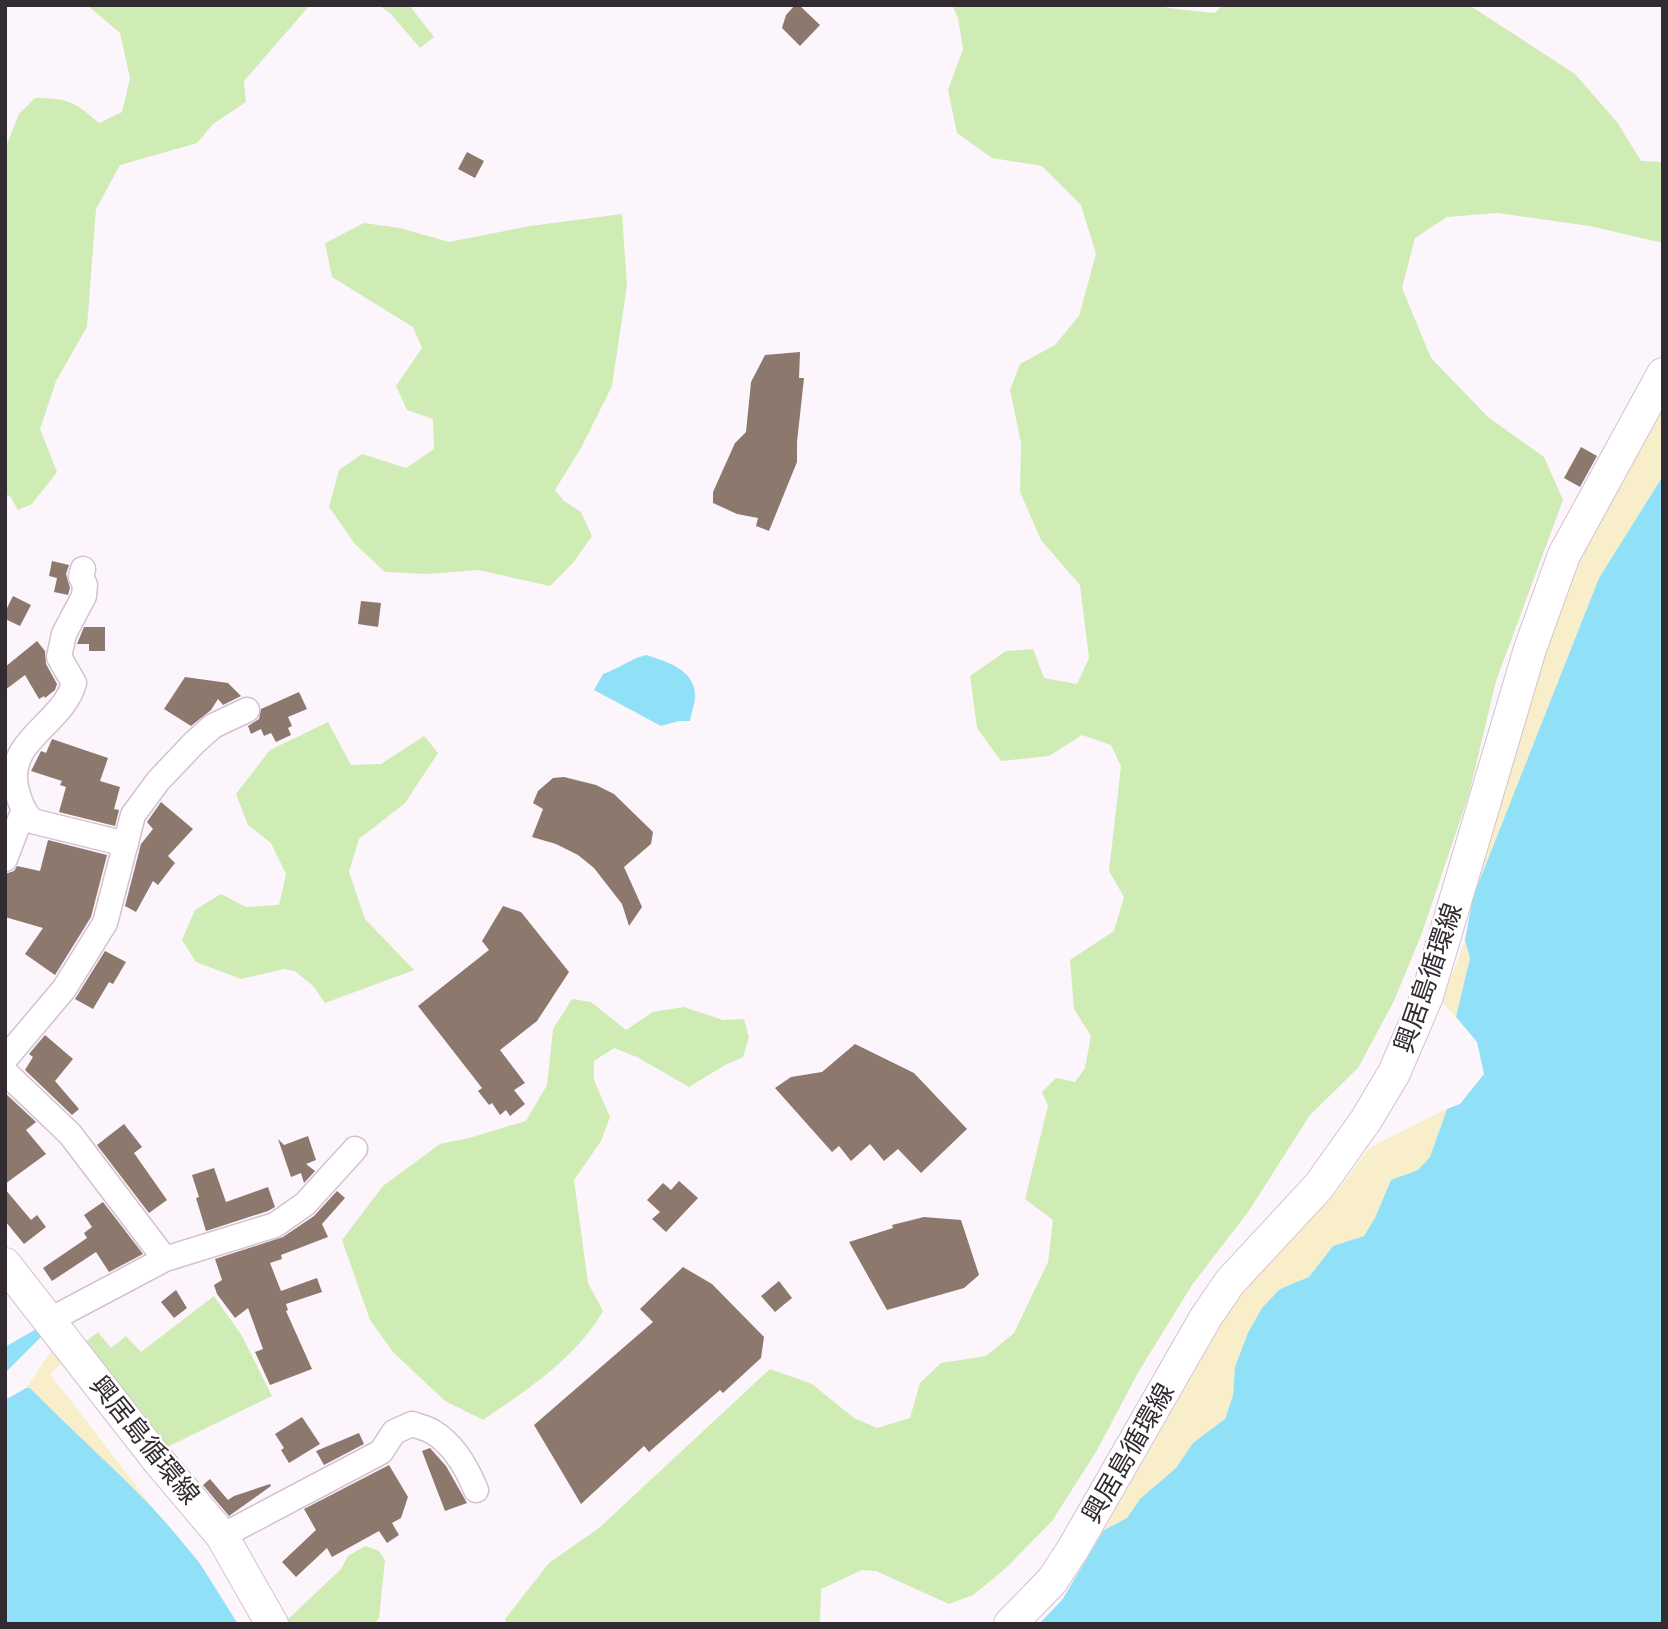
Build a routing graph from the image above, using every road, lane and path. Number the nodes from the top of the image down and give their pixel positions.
1 (1663, 374) edge
2 (83, 569) dead end
3 (247, 710) dead end
4 (23, 812) junction
5 (126, 844) junction
6 (5, 859) edge
7 (5, 1059) edge
8 (5, 1072) edge
9 (355, 1149) dead end
10 (164, 1259) junction
11 (5, 1264) edge
12 (50, 1320) junction
13 (475, 1490) dead end
14 (222, 1536) junction
15 (272, 1624) edge
16 (1010, 1624) edge

1 - 16 main road, 興居島循環線
2 - 4 street
3 - 5 street
4 - 5 street
4 - 6 street
5 - 7 street
8 - 10 street
9 - 10 street
10 - 12 street
11 - 12 main road, 興居島循環線
12 - 14 main road, 興居島循環線
13 - 14 street
14 - 15 main road, 興居島循環線

